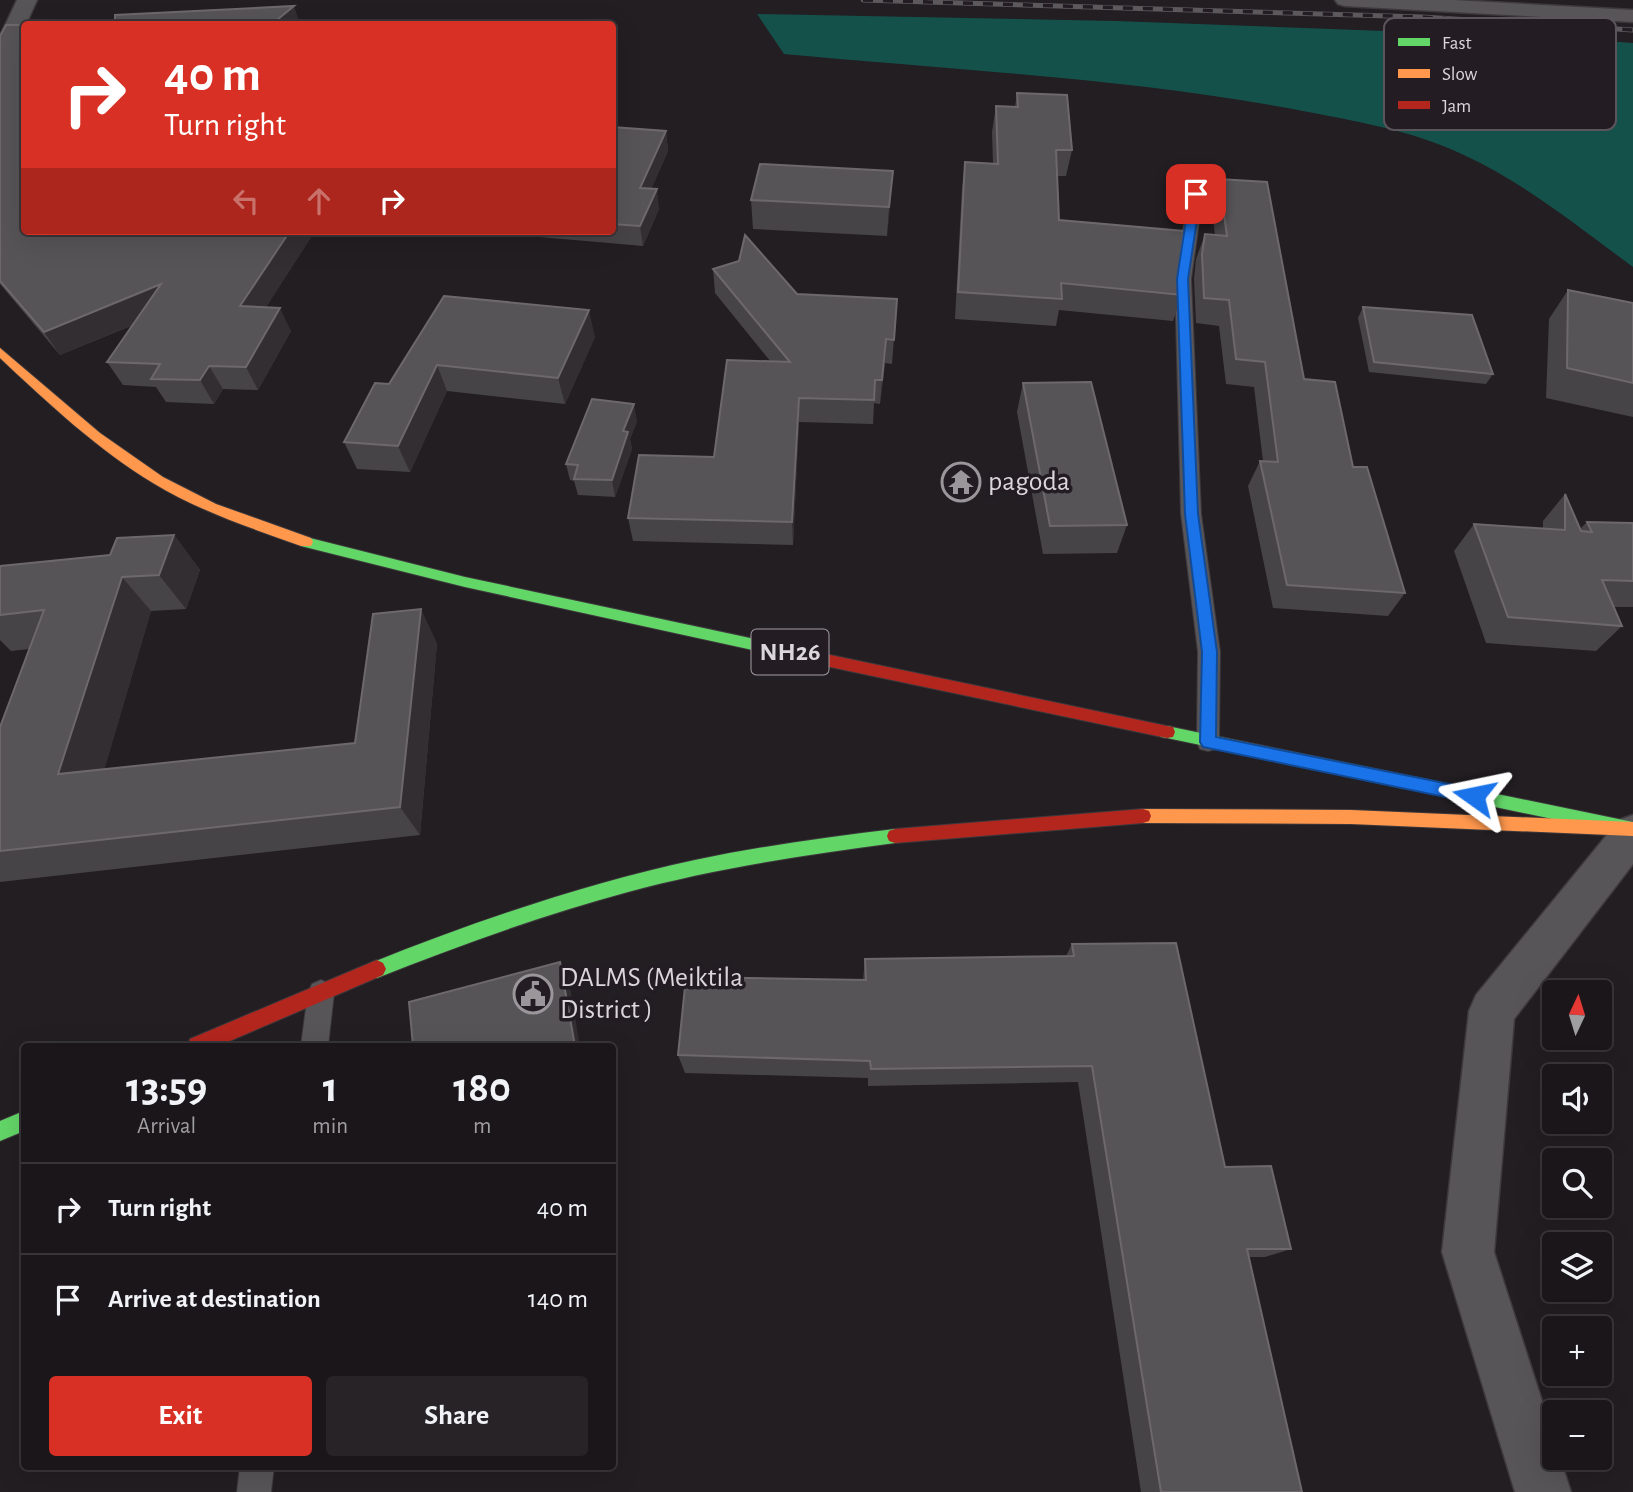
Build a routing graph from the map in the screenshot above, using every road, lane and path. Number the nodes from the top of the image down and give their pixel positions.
1 (1345, 0) edge
2 (15, 12) edge
3 (1633, 16) edge
4 (0, 58) edge
5 (1196, 194) dead end
6 (0, 352) edge
7 (1208, 742) junction
8 (1633, 830) edge
9 (321, 993) junction
10 (204, 1043) edge
11 (314, 1043) edge
12 (21, 1122) edge
13 (0, 1131) edge
14 (257, 1470) edge
15 (254, 1492) edge
16 (1543, 1492) edge

1 - 3 street
2 - 4 street
5 - 7 lane
6 - 7 main road, NH26
7 - 8 main road, NH26
8 - 9 main road
8 - 16 street
9 - 10 main road
9 - 11 lane
12 - 13 main road
14 - 15 lane

